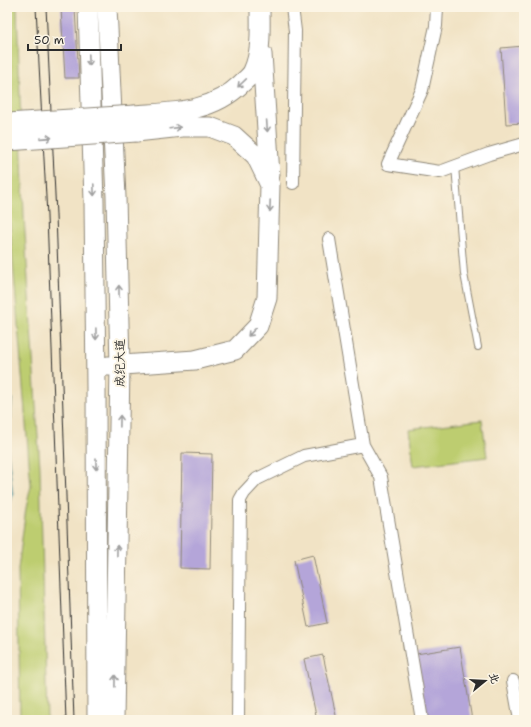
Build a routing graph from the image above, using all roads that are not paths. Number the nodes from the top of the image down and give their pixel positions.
1 (88, 7) edge
2 (107, 7) edge
3 (260, 7) edge
4 (292, 7) edge
5 (437, 7) edge
6 (260, 31) junction
7 (7, 122) edge
8 (135, 124) junction
9 (7, 140) edge
10 (524, 144) edge
11 (455, 166) junction
12 (293, 183) dead end
13 (270, 185) junction
14 (329, 239) dead end
15 (478, 347) dead end
16 (96, 366) junction
17 (120, 366) junction
18 (363, 445) junction
19 (513, 681) dead end
20 (97, 720) edge
21 (114, 720) edge
22 (238, 720) edge
23 (422, 720) edge
24 (520, 720) edge

1 -> 16 main road, 成纪大道
17 -> 2 main road, 成纪大道
3 - 6 main road
4 - 12 street
5 - 11 street
6 -> 8 main road
6 -> 13 main road
7 - 8 main road, bridge
9 -> 8 main road, bridge
8 -> 13 main road
10 - 11 street
11 - 15 lane
13 -> 17 main road
14 - 18 street
16 - 17 main road
16 -> 20 main road, 成纪大道
21 -> 17 main road, 成纪大道
18 - 22 street
18 - 23 street
19 - 24 street

